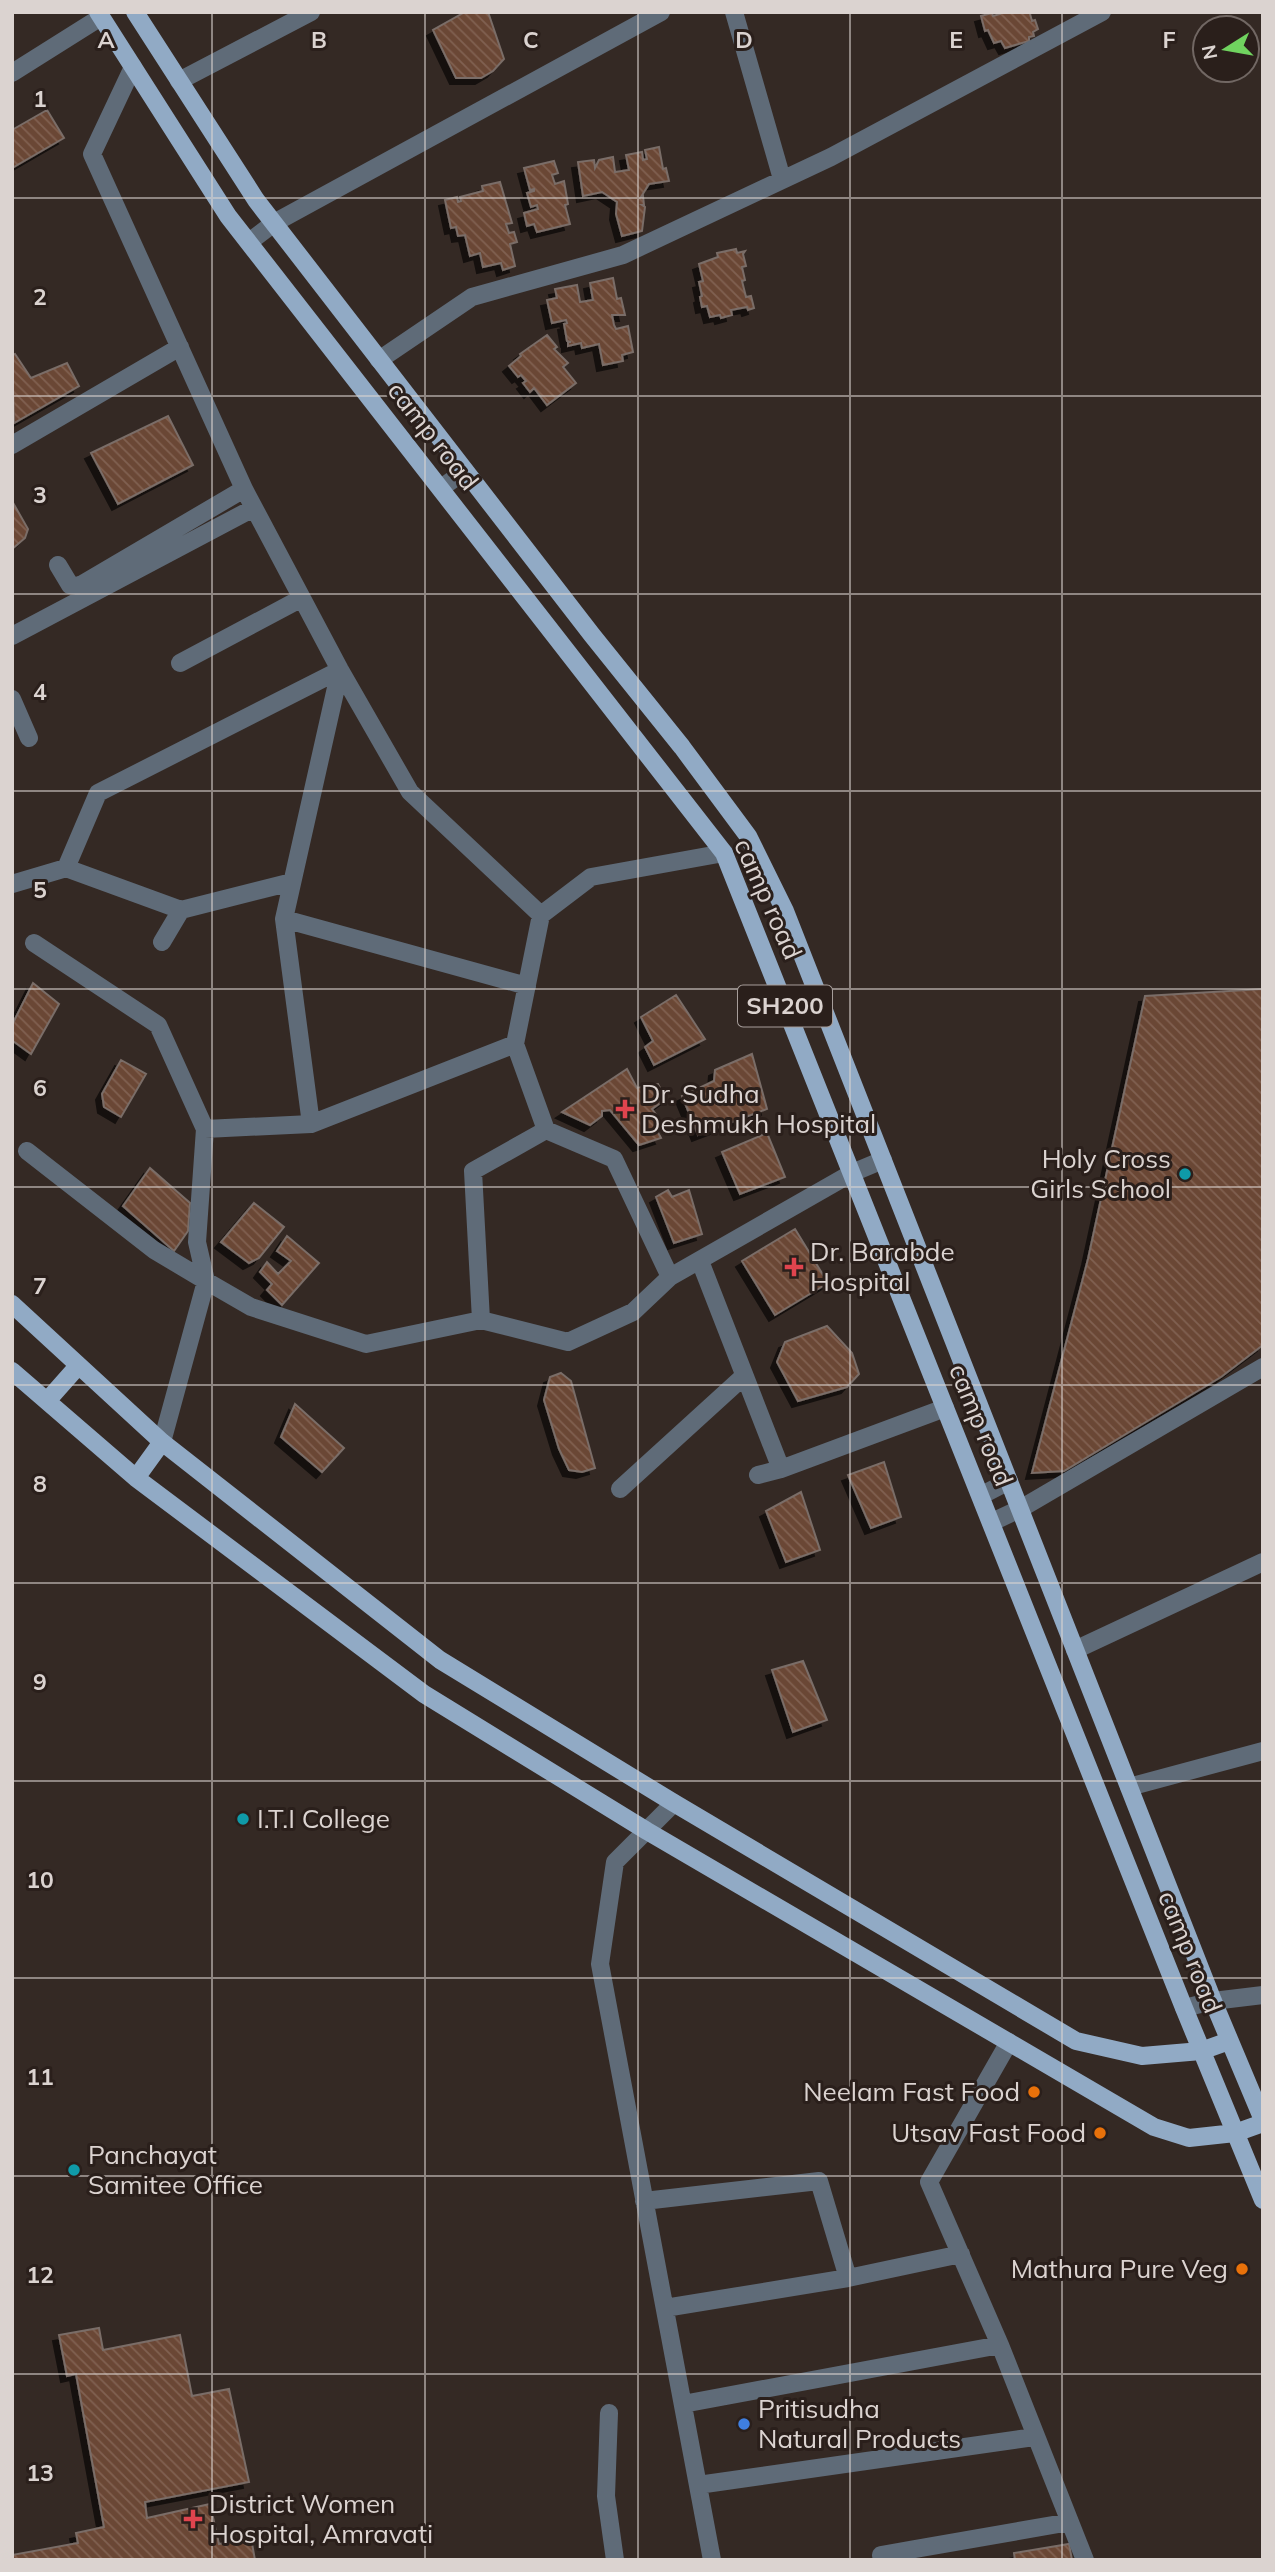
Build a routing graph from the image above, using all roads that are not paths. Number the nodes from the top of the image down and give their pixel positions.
1 (135, 12) edge
2 (311, 12) edge
3 (661, 12) edge
4 (734, 12) edge
5 (1102, 12) edge
6 (100, 15) edge
7 (133, 67) junction
8 (12, 73) edge
9 (179, 81) junction
10 (782, 179) junction
11 (274, 223) junction
12 (249, 242) junction
13 (180, 347) junction
14 (379, 360) junction
15 (12, 444) edge
16 (465, 471) junction
17 (441, 488) junction
18 (244, 489) junction
19 (254, 508) junction
20 (58, 565) dead end
21 (302, 598) junction
22 (12, 636) edge
23 (180, 663) dead end
24 (340, 670) junction
25 (12, 699) edge
26 (29, 738) dead end
27 (724, 853) junction
28 (66, 868) junction
29 (292, 882) junction
30 (12, 884) edge
31 (181, 910) junction
32 (541, 915) junction
33 (284, 919) junction
34 (162, 942) dead end
35 (34, 943) dead end
36 (527, 986) junction
37 (515, 1044) junction
38 (311, 1124) junction
39 (205, 1129) junction
40 (546, 1130) junction
41 (27, 1151) dead end
42 (883, 1160) junction
43 (852, 1173) junction
44 (700, 1261) junction
45 (670, 1278) junction
46 (206, 1281) junction
47 (12, 1304) edge
48 (481, 1320) junction
49 (78, 1366) junction
50 (1263, 1367) edge
51 (12, 1371) edge
52 (743, 1377) junction
53 (47, 1401) junction
54 (945, 1408) junction
55 (162, 1442) junction
56 (781, 1469) junction
57 (758, 1475) dead end
58 (136, 1478) junction
59 (1009, 1481) junction
60 (620, 1489) dead end
61 (982, 1495) junction
62 (1020, 1509) junction
63 (992, 1522) junction
64 (1263, 1562) edge
65 (1075, 1650) junction
66 (1263, 1751) edge
67 (1129, 1787) junction
68 (674, 1803) junction
69 (647, 1830) junction
70 (1172, 1896) junction
71 (1144, 1907) junction
72 (1263, 1995) edge
73 (1213, 2001) junction
74 (1184, 2008) junction
75 (1229, 2041) junction
76 (1009, 2042) junction
77 (1201, 2051) junction
78 (1248, 2084) junction
79 (1220, 2094) junction
80 (1263, 2121) edge
81 (1235, 2133) junction
82 (644, 2200) junction
83 (1263, 2200) edge
84 (961, 2254) junction
85 (848, 2278) junction
86 (665, 2308) junction
87 (1000, 2345) junction
88 (683, 2404) junction
89 (609, 2413) dead end
90 (1034, 2437) junction
91 (698, 2485) junction
92 (1070, 2522) junction
93 (615, 2560) edge
94 (712, 2560) edge
95 (882, 2560) edge
96 (1084, 2560) edge

1 - 9 main road, camp road / SH200
2 - 9 street
3 - 11 street
4 - 10 street
5 - 10 street
6 - 7 main road, camp road / SH200
6 - 8 street
7 - 12 main road, camp road / SH200
7 - 13 street
9 - 11 main road, camp road / SH200
10 - 14 street
11 - 12 street
11 - 14 main road, camp road / SH200
12 - 17 main road, camp road / SH200
13 - 15 street
13 - 18 street
14 - 16 main road, camp road / SH200
16 - 17 street
16 - 42 main road, camp road / SH200
17 - 27 main road, camp road / SH200
18 - 19 street
18 - 20 street
19 - 21 street
19 - 22 street
21 - 23 street
21 - 24 street
24 - 28 street
24 - 29 street
24 - 32 street
25 - 26 street
27 - 32 street
27 - 43 main road, camp road / SH200
28 - 30 street
28 - 31 street
29 - 31 street
29 - 33 street
31 - 34 street
32 - 36 street
33 - 36 street
33 - 38 street
35 - 39 street
36 - 37 street
37 - 38 street
37 - 40 street
38 - 39 street
39 - 46 street
40 - 45 street
40 - 48 street
41 - 46 street
42 - 43 street
42 - 59 main road, camp road / SH200
43 - 44 street
43 - 54 main road, camp road / SH200
44 - 45 street
44 - 52 street
45 - 48 street
46 - 48 street
46 - 55 street
47 - 49 main road
49 - 53 main road
49 - 55 main road
50 - 62 street
51 - 53 main road
52 - 56 street
52 - 60 street
53 - 58 main road
54 - 56 street
54 - 61 main road, camp road / SH200
55 - 58 main road
55 - 68 main road
56 - 57 street
58 - 69 main road
59 - 61 street
59 - 62 main road, camp road / SH200
61 - 63 main road, camp road / SH200
62 - 63 street
62 - 65 main road, camp road / SH200
63 - 71 main road, camp road / SH200
64 - 65 street
65 - 67 main road, camp road / SH200
66 - 67 street
67 - 70 main road, camp road / SH200
68 - 69 street
68 - 77 main road
69 - 76 main road
69 - 82 street
70 - 71 main road
70 - 73 main road, camp road / SH200
71 - 74 main road, camp road / SH200
72 - 73 street
73 - 74 street
73 - 75 main road, camp road / SH200
74 - 77 main road, camp road / SH200
75 - 77 main road
75 - 78 main road, camp road / SH200
76 - 81 main road
76 - 84 street
77 - 79 main road, camp road / SH200
78 - 79 main road
78 - 80 main road, camp road / SH200
79 - 81 main road, camp road / SH200
80 - 81 main road
81 - 83 main road, SH200
82 - 85 street
82 - 86 street
84 - 85 street
84 - 87 street
85 - 86 street
86 - 88 street
87 - 88 street
87 - 90 street
88 - 91 street
89 - 93 street
90 - 91 street
90 - 92 street
91 - 94 street
92 - 95 street
92 - 96 street

